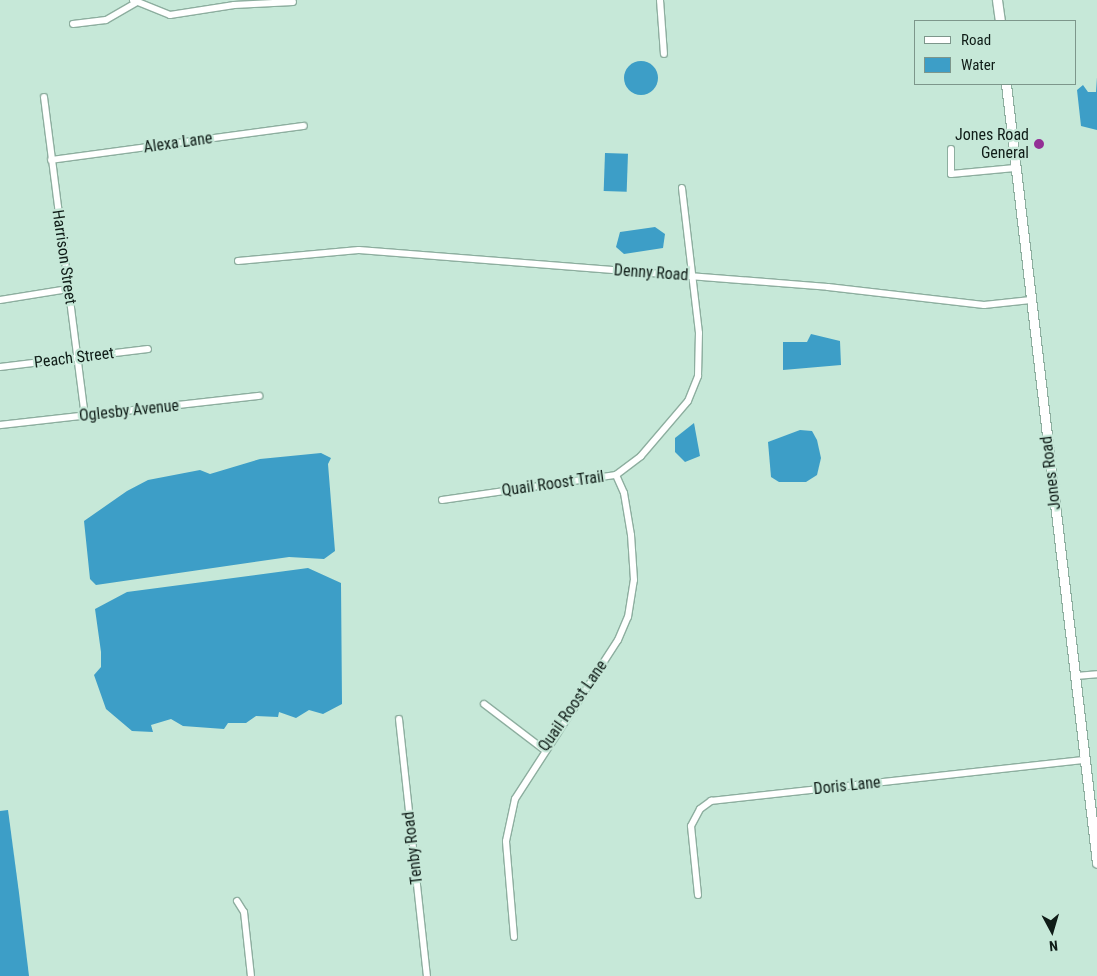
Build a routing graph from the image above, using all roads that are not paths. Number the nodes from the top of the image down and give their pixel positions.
1 (660, 0) edge
2 (997, 0) edge
3 (134, 2) edge
4 (293, 2) dead end
5 (1000, 20) edge
6 (73, 24) dead end
7 (664, 54) dead end
8 (1006, 85) edge
9 (44, 97) dead end
10 (304, 126) dead end
11 (951, 149) dead end
12 (51, 160) junction
13 (1015, 168) junction
14 (682, 188) dead end
15 (238, 261) dead end
16 (693, 276) junction
17 (68, 289) junction
18 (0, 300) edge
19 (1031, 300) junction
20 (148, 349) dead end
21 (77, 357) junction
22 (0, 367) edge
23 (259, 396) dead end
24 (85, 416) junction
25 (0, 425) edge
26 (616, 475) junction
27 (442, 500) dead end
28 (1097, 674) edge
29 (1076, 676) junction
30 (484, 704) dead end
31 (399, 720) dead end
32 (543, 749) junction
33 (1085, 760) junction
34 (1097, 863) edge
35 (698, 894) dead end
36 (237, 901) dead end
37 (514, 937) dead end
38 (251, 976) edge
39 (427, 976) edge

1 - 7 street
2 - 5 street
3 - 4 street
3 - 6 street
8 - 13 street, Jones Road
9 - 12 street, Harrison Street
10 - 12 street, Alexa Lane
11 - 13 street
12 - 17 street, Harrison Street
13 - 19 street, Jones Road
14 - 16 street, Quail Roost Trail
15 - 16 street, Denny Road
16 - 19 street, Denny Road
16 - 26 street, Quail Roost Trail
17 - 18 street
17 - 21 street, Harrison Street
19 - 29 street, Jones Road
20 - 21 street, Peach Street
21 - 22 street, Peach Street
21 - 24 street, Harrison Street
23 - 24 street, Oglesby Avenue
24 - 25 street, Oglesby Avenue
26 - 27 street, Quail Roost Trail
26 - 32 street, Quail Roost Lane
28 - 29 street
29 - 33 street, Jones Road
30 - 32 street
31 - 39 street, Tenby Road
32 - 37 street, Quail Roost Lane
33 - 34 street, Jones Road
33 - 35 street, Doris Lane
36 - 38 street

